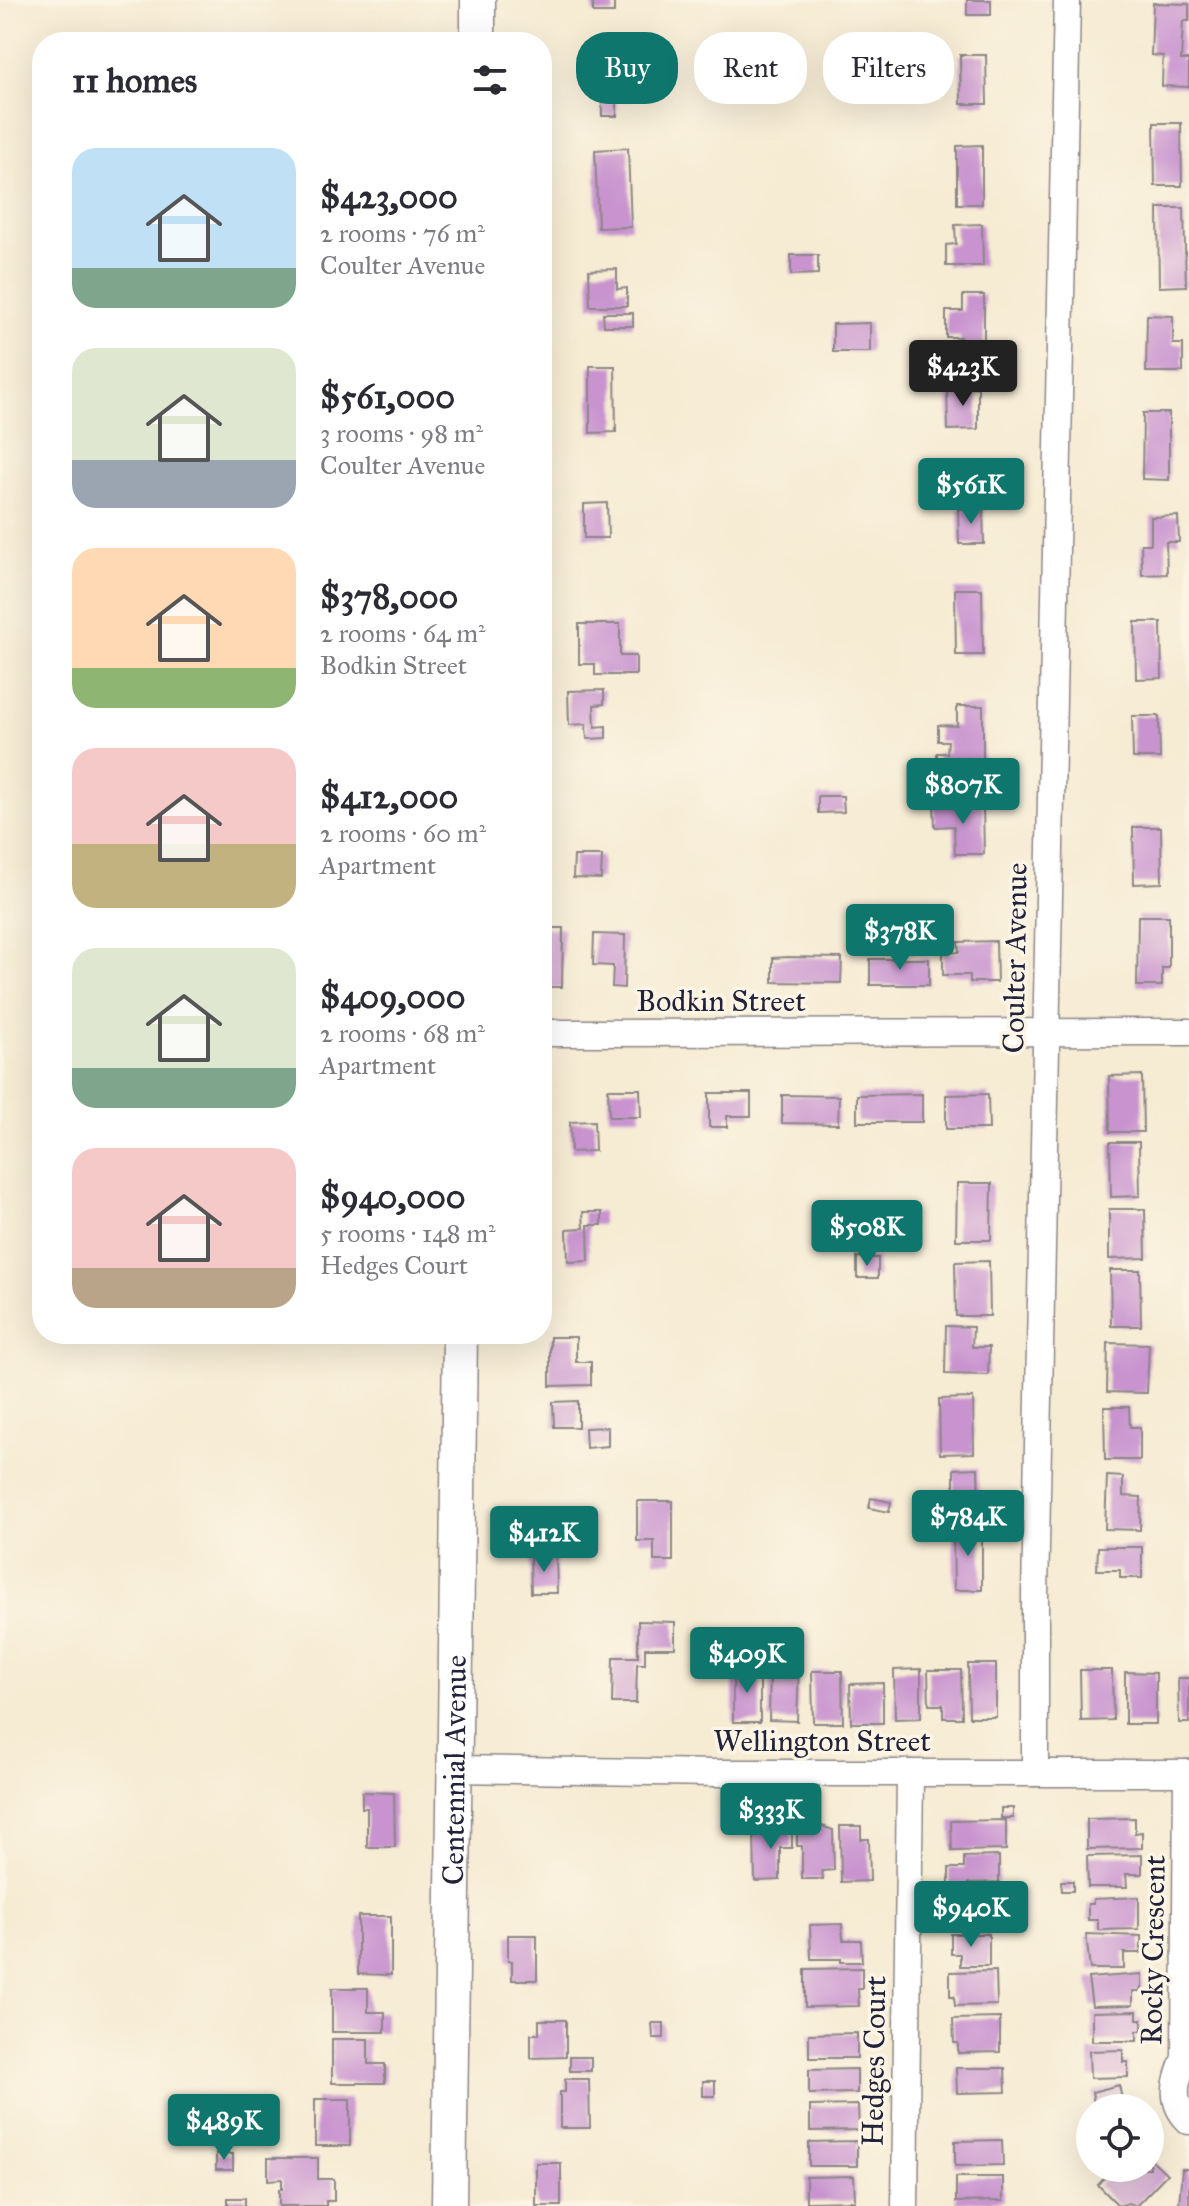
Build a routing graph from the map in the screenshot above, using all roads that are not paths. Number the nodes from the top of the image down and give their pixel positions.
1 (478, 0) edge
2 (1067, 0) edge
3 (478, 32) edge
4 (1046, 1032) junction
5 (1189, 1032) edge
6 (552, 1033) edge
7 (460, 1344) edge
8 (454, 1769) junction
9 (910, 1773) junction
10 (1035, 1773) junction
11 (1188, 1773) edge
12 (1189, 2121) edge
13 (449, 2206) edge
14 (905, 2206) edge

1 - 3 main road
2 - 4 street, Coulter Avenue
4 - 5 street, Bodkin Street
4 - 6 street, Bodkin Street
4 - 10 street, Coulter Avenue
7 - 8 main road, Centennial Avenue
8 - 9 street, Wellington Street
8 - 13 main road, Centennial Avenue
9 - 10 street, Wellington Street
9 - 14 street, Hedges Court
10 - 11 street, Wellington Street
11 - 12 street, Rocky Crescent

